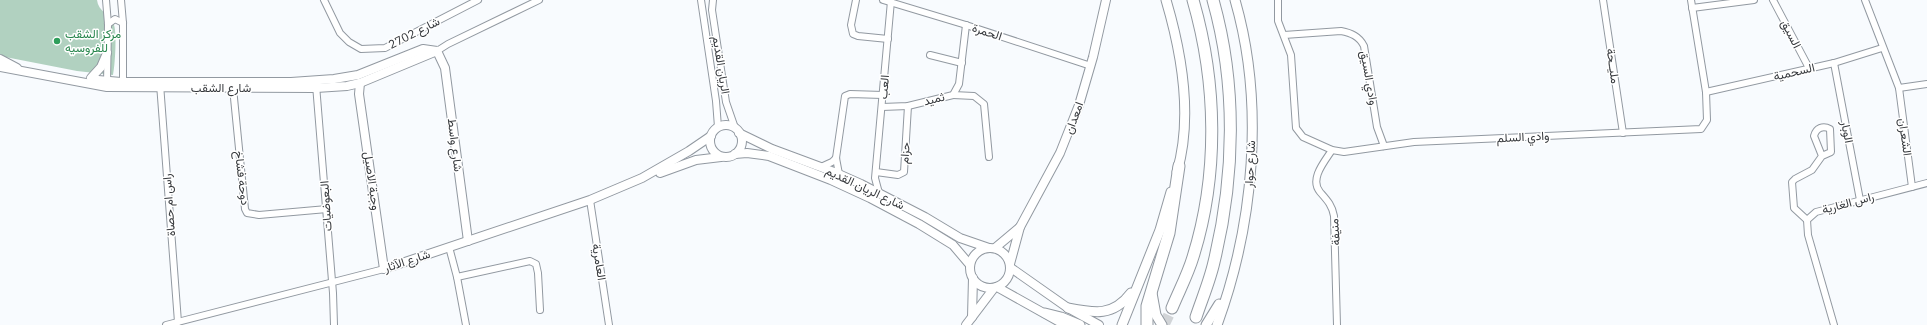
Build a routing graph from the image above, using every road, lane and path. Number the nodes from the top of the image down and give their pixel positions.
1 (106, 0) edge
2 (121, 0) edge
3 (324, 0) edge
4 (478, 0) edge
5 (539, 0) edge
6 (700, 0) edge
7 (713, 0) edge
8 (856, 0) edge
9 (883, 0) edge
10 (1106, 0) edge
11 (1166, 0) edge
12 (1193, 0) edge
13 (1213, 0) edge
14 (1235, 0) edge
15 (1240, 0) edge
16 (1278, 0) edge
17 (1603, 0) edge
18 (1691, 0) edge
19 (1754, 0) edge
20 (1773, 0) edge
21 (1865, 0) edge
22 (891, 1) junction
23 (1692, 8) junction
24 (1238, 10) junction
25 (123, 23) junction
26 (108, 24) junction
27 (966, 25) junction
28 (1284, 35) junction
29 (888, 39) junction
30 (1882, 48) junction
31 (437, 51) junction
32 (107, 53) junction
33 (930, 55) dead end
34 (0, 59) edge
35 (962, 63) junction
36 (1834, 63) junction
37 (0, 66) edge
38 (1091, 66) junction
39 (17, 68) junction
40 (1809, 68) junction
41 (91, 78) junction
42 (360, 83) junction
43 (107, 84) junction
44 (316, 84) junction
45 (1927, 84) edge
46 (123, 85) junction
47 (160, 85) junction
48 (347, 86) junction
49 (233, 88) junction
50 (1899, 88) junction
51 (1706, 92) junction
52 (359, 94) junction
53 (883, 95) junction
54 (953, 95) junction
55 (908, 106) junction
56 (882, 107) junction
57 (718, 127) junction
58 (737, 130) junction
59 (1623, 133) junction
60 (711, 136) junction
61 (1384, 146) junction
62 (1332, 150) junction
63 (735, 154) junction
64 (721, 156) junction
65 (1822, 156) dead end
66 (989, 157) dead end
67 (836, 158) junction
68 (1179, 166) junction
69 (821, 167) junction
70 (876, 172) junction
71 (839, 174) junction
72 (642, 178) junction
73 (1927, 183) edge
74 (861, 184) junction
75 (1912, 187) junction
76 (879, 193) junction
77 (590, 200) junction
78 (1860, 200) junction
79 (326, 209) junction
80 (1807, 220) junction
81 (1020, 227) junction
82 (468, 241) junction
83 (449, 247) junction
84 (992, 248) junction
85 (970, 265) junction
86 (1010, 266) junction
87 (1234, 267) junction
88 (384, 269) junction
89 (457, 277) junction
90 (973, 278) junction
91 (332, 282) junction
92 (1138, 284) junction
93 (995, 287) junction
94 (1152, 288) junction
95 (1068, 308) junction
96 (1172, 308) tunnel mouth
97 (540, 310) dead end
98 (1045, 313) junction
99 (1196, 317) dead end
100 (178, 322) junction
101 (969, 322) edge
102 (166, 325) edge
103 (334, 325) edge
104 (466, 325) edge
105 (609, 325) edge
106 (1064, 325) edge
107 (1080, 325) edge
108 (1099, 325) edge
109 (1122, 325) edge
110 (1147, 325) edge
111 (1162, 325) edge
112 (1206, 325) edge
113 (1217, 325) edge
114 (1337, 325) edge
115 (1834, 325) edge

1 - 26 street
2 - 25 street
3 - 4 street, شارع 2702
5 - 31 street, شارع الشقب
6 - 57 street, الريان القديم
7 - 58 street, الريان القديم
8 - 29 street
9 - 22 street, الحمرة
10 - 38 street, امعدان
11 - 68 main road
12 - 96 highway
13 - 99 highway, شارع حوار
14 - 24 main road, شارع حوار
15 - 24 street
16 - 28 street, وادي السلم
17 - 59 street, مليــحة
18 - 23 street
19 - 23 street
20 - 40 street, السيق
21 - 30 street, الشعران
22 - 27 street, الحمرة
22 - 29 street, العب
23 - 51 street
24 - 87 main road, شارع حوار
25 - 26 street
25 - 46 street
26 - 32 street
27 - 35 street, ثميد
27 - 38 street, الحمرة
28 - 61 street, وادي السيق
28 - 62 street, وادي السلم
29 - 53 street, العب
30 - 36 street, السحمية
30 - 50 street, الشعران
31 - 42 street, شارع الشقب
31 - 44 street, شارع الشقب
31 - 82 street, شارع واسط
32 - 41 street
32 - 43 street
33 - 35 street
34 - 39 street
35 - 54 street, ثميد
36 - 40 street, السحمية
36 - 78 street, الوبار
37 - 39 street, شارع الشقب
37 - 43 street, شارع الشقب
38 - 81 street, امعدان
39 - 41 street, شارع الشقب
40 - 51 street, السحمية
41 - 43 street, شارع الشقب
42 - 48 street, شارع الشقب
42 - 52 street, وجبة الاصيل
43 - 46 street, شارع الشقب
44 - 47 street, شارع الشقب
44 - 48 street, شارع الشقب
44 - 49 street, شارع الشقب
44 - 79 street, البعوضيات
45 - 50 street
46 - 47 street, شارع الشقب
47 - 49 street, شارع الشقب
47 - 100 street, راس ام حصاة
48 - 52 street
49 - 79 street, دوحة فشاخ
50 - 75 street, الشعران
51 - 59 street, وادي السلم
52 - 88 street, وجبة الاصيل
53 - 56 street, العب
53 - 67 street
54 - 55 street, ثميد
54 - 66 street
55 - 56 street, ثميد
55 - 70 street, حزام
56 - 70 street, العب
57 - 58 street
57 - 60 street
58 - 63 street
58 - 69 street, شارع الريان القديم
59 - 61 street, وادي السلم
60 - 64 street
60 - 72 street, شارع الآثار
61 - 62 street, وادي السلم
62 - 114 street, منيفة
63 - 64 street
63 - 85 street, شارع الريان القديم
64 - 72 street, شارع الآثار
65 - 80 street
67 - 69 street
67 - 71 street
68 - 92 main road
68 - 94 highway
69 - 71 street, شارع الريان القديم
70 - 74 street
70 - 76 street, العب
71 - 74 street, شارع الريان القديم
72 - 77 street, شارع الآثار
73 - 75 street, راس الغارية
74 - 76 street, شارع الريان القديم
75 - 78 street, راس الغارية
76 - 84 street, شارع الريان القديم
77 - 82 street, شارع الآثار
77 - 105 street, العامرية
78 - 80 street, راس الغارية
79 - 91 street, البعوضيات
80 - 115 street, راس الغارية
81 - 84 street, امعدان
81 - 86 street, امعدان
82 - 83 street, شارع الآثار
83 - 88 street, شارع الآثار
83 - 89 street
84 - 85 street
84 - 86 street
85 - 90 street
86 - 93 street
86 - 95 street
87 - 112 main road
87 - 113 main road, شارع حوار
88 - 91 street, شارع الآثار
89 - 97 street
89 - 104 street
90 - 93 street
90 - 101 street
91 - 100 street, شارع الآثار
91 - 103 street, البعوضيات
92 - 95 main road
92 - 109 main road
93 - 98 street
93 - 101 street
94 - 110 highway
94 - 111 main road
95 - 108 street
98 - 106 street
98 - 107 main road
100 - 102 street, شارع الآثار

